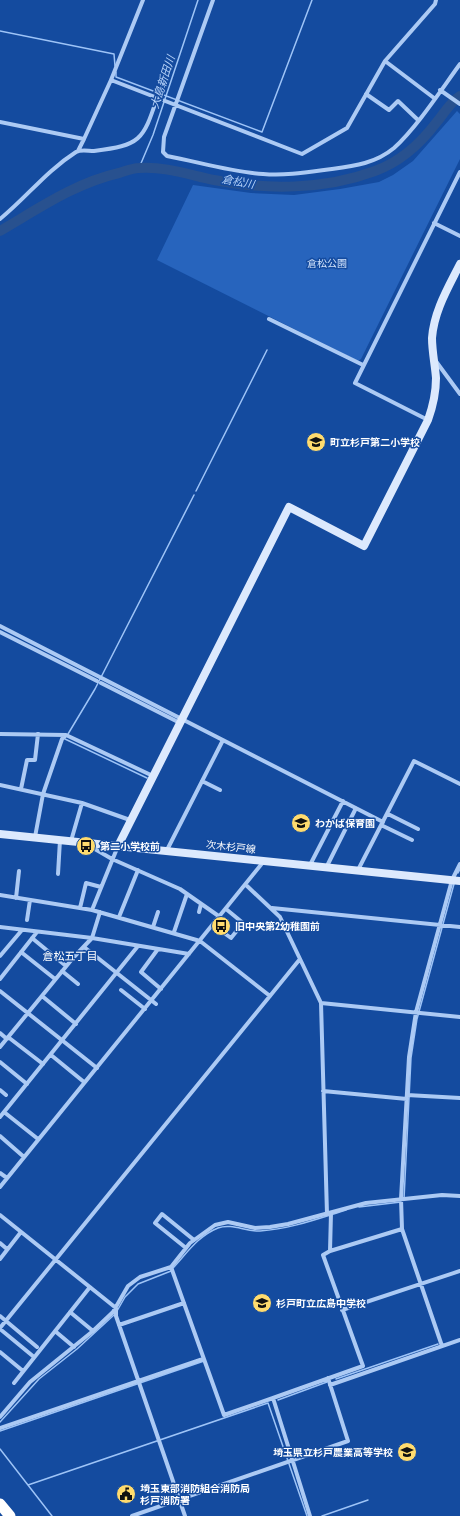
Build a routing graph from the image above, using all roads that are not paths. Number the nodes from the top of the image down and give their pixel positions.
1 (143, 0) edge
2 (213, 0) edge
3 (436, 0) edge
4 (385, 61) junction
5 (460, 64) edge
6 (111, 80) junction
7 (440, 90) junction
8 (366, 94) junction
9 (157, 98) junction
10 (434, 98) junction
11 (460, 104) edge
12 (175, 105) junction
13 (418, 120) junction
14 (0, 122) edge
15 (84, 139) junction
16 (78, 151) junction
17 (460, 172) edge
18 (1, 217) edge
19 (434, 223) junction
20 (460, 236) edge
21 (460, 264) edge
22 (269, 319) dead end
23 (434, 358) junction
24 (363, 365) junction
25 (460, 394) edge
26 (428, 420) junction
27 (0, 626) edge
28 (0, 632) edge
29 (181, 722) junction
30 (0, 734) edge
31 (38, 734) junction
32 (66, 735) junction
33 (222, 740) junction
34 (153, 776) junction
35 (202, 781) junction
36 (460, 784) edge
37 (0, 785) edge
38 (21, 789) junction
39 (220, 790) dead end
40 (43, 794) junction
41 (343, 801) junction
42 (82, 803) junction
43 (356, 808) junction
44 (388, 814) junction
45 (130, 820) junction
46 (382, 824) junction
47 (418, 829) dead end
48 (0, 834) edge
49 (35, 837) junction
50 (60, 840) junction
51 (412, 840) dead end
52 (71, 841) junction
53 (80, 842) junction
54 (118, 846) junction
55 (167, 850) junction
56 (112, 859) junction
57 (264, 860) junction
58 (460, 864) edge
59 (310, 865) junction
60 (327, 866) junction
61 (138, 870) junction
62 (358, 870) junction
63 (19, 871) dead end
64 (58, 874) dead end
65 (457, 879) edge
66 (246, 885) junction
67 (101, 887) junction
68 (187, 894) junction
69 (0, 895) edge
70 (16, 898) junction
71 (30, 900) junction
72 (201, 904) junction
73 (80, 908) junction
74 (272, 908) junction
75 (92, 910) junction
76 (226, 910) junction
77 (100, 912) junction
78 (158, 912) dead end
79 (199, 912) dead end
80 (220, 917) junction
81 (119, 918) junction
82 (27, 920) dead end
83 (214, 925) junction
84 (440, 925) junction
85 (0, 927) edge
86 (152, 927) junction
87 (460, 927) edge
88 (22, 930) junction
89 (37, 932) junction
90 (174, 932) junction
91 (32, 938) junction
92 (92, 938) junction
93 (200, 941) junction
94 (138, 946) junction
95 (84, 947) junction
96 (158, 950) junction
97 (21, 952) junction
98 (189, 954) junction
99 (0, 956) edge
100 (300, 959) junction
101 (66, 966) junction
102 (62, 971) junction
103 (118, 973) junction
104 (0, 978) edge
105 (55, 979) junction
106 (78, 984) dead end
107 (161, 989) junction
108 (122, 990) dead end
109 (0, 991) edge
110 (42, 996) junction
111 (270, 996) junction
112 (152, 1000) junction
113 (321, 1003) junction
114 (156, 1004) dead end
115 (145, 1009) junction
116 (416, 1012) junction
117 (28, 1013) junction
118 (460, 1017) edge
119 (76, 1024) junction
120 (0, 1033) edge
121 (8, 1038) junction
122 (62, 1041) junction
123 (0, 1047) edge
124 (51, 1055) junction
125 (0, 1062) edge
126 (43, 1064) junction
127 (97, 1068) junction
128 (84, 1082) junction
129 (27, 1084) junction
130 (0, 1090) edge
131 (323, 1091) junction
132 (6, 1095) dead end
133 (407, 1097) junction
134 (460, 1098) edge
135 (4, 1112) junction
136 (0, 1116) edge
137 (0, 1136) edge
138 (38, 1139) junction
139 (24, 1157) junction
140 (0, 1172) edge
141 (7, 1178) junction
142 (1, 1186) edge
143 (6, 1188) dead end
144 (460, 1196) edge
145 (401, 1198) junction
146 (329, 1213) junction
147 (0, 1215) edge
148 (402, 1228) junction
149 (21, 1232) junction
150 (194, 1240) junction
151 (0, 1243) edge
152 (186, 1248) junction
153 (7, 1249) junction
154 (330, 1252) junction
155 (0, 1259) edge
156 (57, 1260) junction
157 (171, 1267) junction
158 (460, 1271) edge
159 (421, 1284) junction
160 (90, 1287) junction
161 (184, 1303) junction
162 (116, 1308) junction
163 (342, 1310) junction
164 (70, 1312) junction
165 (0, 1316) edge
166 (6, 1321) junction
167 (119, 1325) junction
168 (0, 1329) edge
169 (55, 1331) junction
170 (93, 1331) junction
171 (460, 1340) edge
172 (442, 1346) junction
173 (37, 1347) dead end
174 (74, 1347) junction
175 (0, 1352) edge
176 (34, 1357) junction
177 (203, 1359) junction
178 (23, 1371) junction
179 (328, 1378) junction
180 (139, 1380) junction
181 (14, 1383) dead end
182 (330, 1385) junction
183 (273, 1398) junction
184 (1, 1414) edge
185 (0, 1428) edge
186 (291, 1462) junction
187 (180, 1500) junction
188 (0, 1504) edge
189 (10, 1516) edge
190 (132, 1516) edge
191 (185, 1516) edge
192 (310, 1516) edge

1 - 6 street
2 - 12 street
3 - 4 street
4 - 8 street
4 - 10 street
5 - 7 street
6 - 9 street
6 - 15 street
7 - 10 street
7 - 11 street
8 - 12 street
8 - 13 street
9 - 12 street
9 - 16 street
10 - 13 street
12 - 13 street
14 - 15 street
15 - 16 street
16 - 18 street
17 - 19 street
19 - 20 street
19 - 24 street
21 - 23 street
22 - 24 street
23 - 25 street
23 - 26 street
24 - 26 street
26 - 29 street
27 - 29 street
28 - 29 street
29 - 33 street
29 - 34 street
30 - 31 street
31 - 32 street
31 - 38 street
32 - 34 street
32 - 40 street
33 - 35 street
33 - 41 street
34 - 45 street
35 - 39 street
35 - 55 street
36 - 44 street
37 - 38 street
38 - 40 street
40 - 42 street
40 - 49 street
41 - 43 street
41 - 59 street
42 - 45 street
42 - 52 street
43 - 46 street
43 - 60 street
44 - 46 street
44 - 47 street
45 - 54 street
46 - 51 street
46 - 62 street
48 - 49 street, 次木杉戸線
49 - 50 street, 次木杉戸線
50 - 52 street, 次木杉戸線
50 - 64 street
52 - 53 street, 次木杉戸線
53 - 54 street, 次木杉戸線
53 - 56 street
54 - 55 street, 次木杉戸線
54 - 56 street
55 - 57 street, 次木杉戸線
56 - 61 street
56 - 67 street
57 - 59 street, 次木杉戸線
57 - 66 street
58 - 65 street
59 - 60 street, 次木杉戸線
60 - 62 street, 次木杉戸線
61 - 68 street
61 - 81 street
62 - 65 street, 次木杉戸線
63 - 70 street
65 - 84 street
66 - 74 street
66 - 76 street
67 - 73 street
67 - 75 street
68 - 72 street
68 - 90 street
69 - 70 street
70 - 71 street
71 - 73 street
71 - 82 street
72 - 79 street
72 - 80 street
73 - 75 street
74 - 84 street
74 - 100 street
75 - 77 street
76 - 80 street
76 - 83 street
77 - 81 street
77 - 92 street
78 - 86 street
80 - 83 street
81 - 86 street
83 - 93 street
84 - 87 street
84 - 116 street
85 - 88 street
86 - 90 street
88 - 89 street
88 - 99 street
89 - 91 street
89 - 92 street
90 - 93 street
91 - 97 street
91 - 101 street
92 - 94 street
92 - 95 street
93 - 98 street
93 - 111 street
94 - 96 street
94 - 103 street
95 - 101 street
95 - 103 street
96 - 98 street
96 - 107 street
97 - 104 street
97 - 105 street
98 - 107 street
100 - 111 street
100 - 113 street
101 - 102 street
102 - 105 street
102 - 106 street
103 - 112 street
103 - 119 street
105 - 110 street
107 - 112 street
108 - 115 street
109 - 117 street
110 - 117 street
110 - 119 street
111 - 156 street
112 - 114 street
112 - 115 street
113 - 116 street
113 - 131 street
115 - 127 street
116 - 118 street
116 - 133 street
117 - 121 street
117 - 122 street
119 - 122 street
120 - 121 street
121 - 123 street
121 - 126 street
122 - 124 street
122 - 127 street
124 - 126 street
124 - 128 street
125 - 129 street
126 - 129 street
127 - 128 street
128 - 138 street
129 - 135 street
130 - 132 street
131 - 133 street
131 - 146 street
133 - 134 street
133 - 145 street
135 - 136 street
135 - 138 street
137 - 139 street
138 - 139 street
139 - 141 street
140 - 141 street
141 - 142 street
142 - 143 street
144 - 145 street
145 - 146 street
145 - 148 street
146 - 150 street
146 - 154 street
147 - 149 street
148 - 154 street
148 - 159 street
149 - 153 street
149 - 156 street
150 - 152 street
150 - 152 street
151 - 153 street
152 - 157 street
153 - 155 street
154 - 163 street
156 - 160 street
156 - 166 street
157 - 161 street
157 - 162 street
158 - 159 street
159 - 163 street
159 - 172 street
160 - 162 street
160 - 164 street
161 - 167 street
161 - 177 street
162 - 167 street
162 - 170 street
163 - 179 street
164 - 169 street
164 - 170 street
165 - 166 street
166 - 168 street
166 - 173 street
167 - 180 street
168 - 176 street
169 - 174 street
169 - 176 street
170 - 174 street
171 - 172 street
172 - 182 street
174 - 184 street
175 - 178 street
176 - 178 street
177 - 180 street
177 - 183 street
178 - 181 street
179 - 182 street
179 - 183 street
180 - 185 street
180 - 187 street
182 - 186 street
183 - 186 street
186 - 187 street
186 - 192 street
187 - 190 street
187 - 191 street
188 - 189 highway

